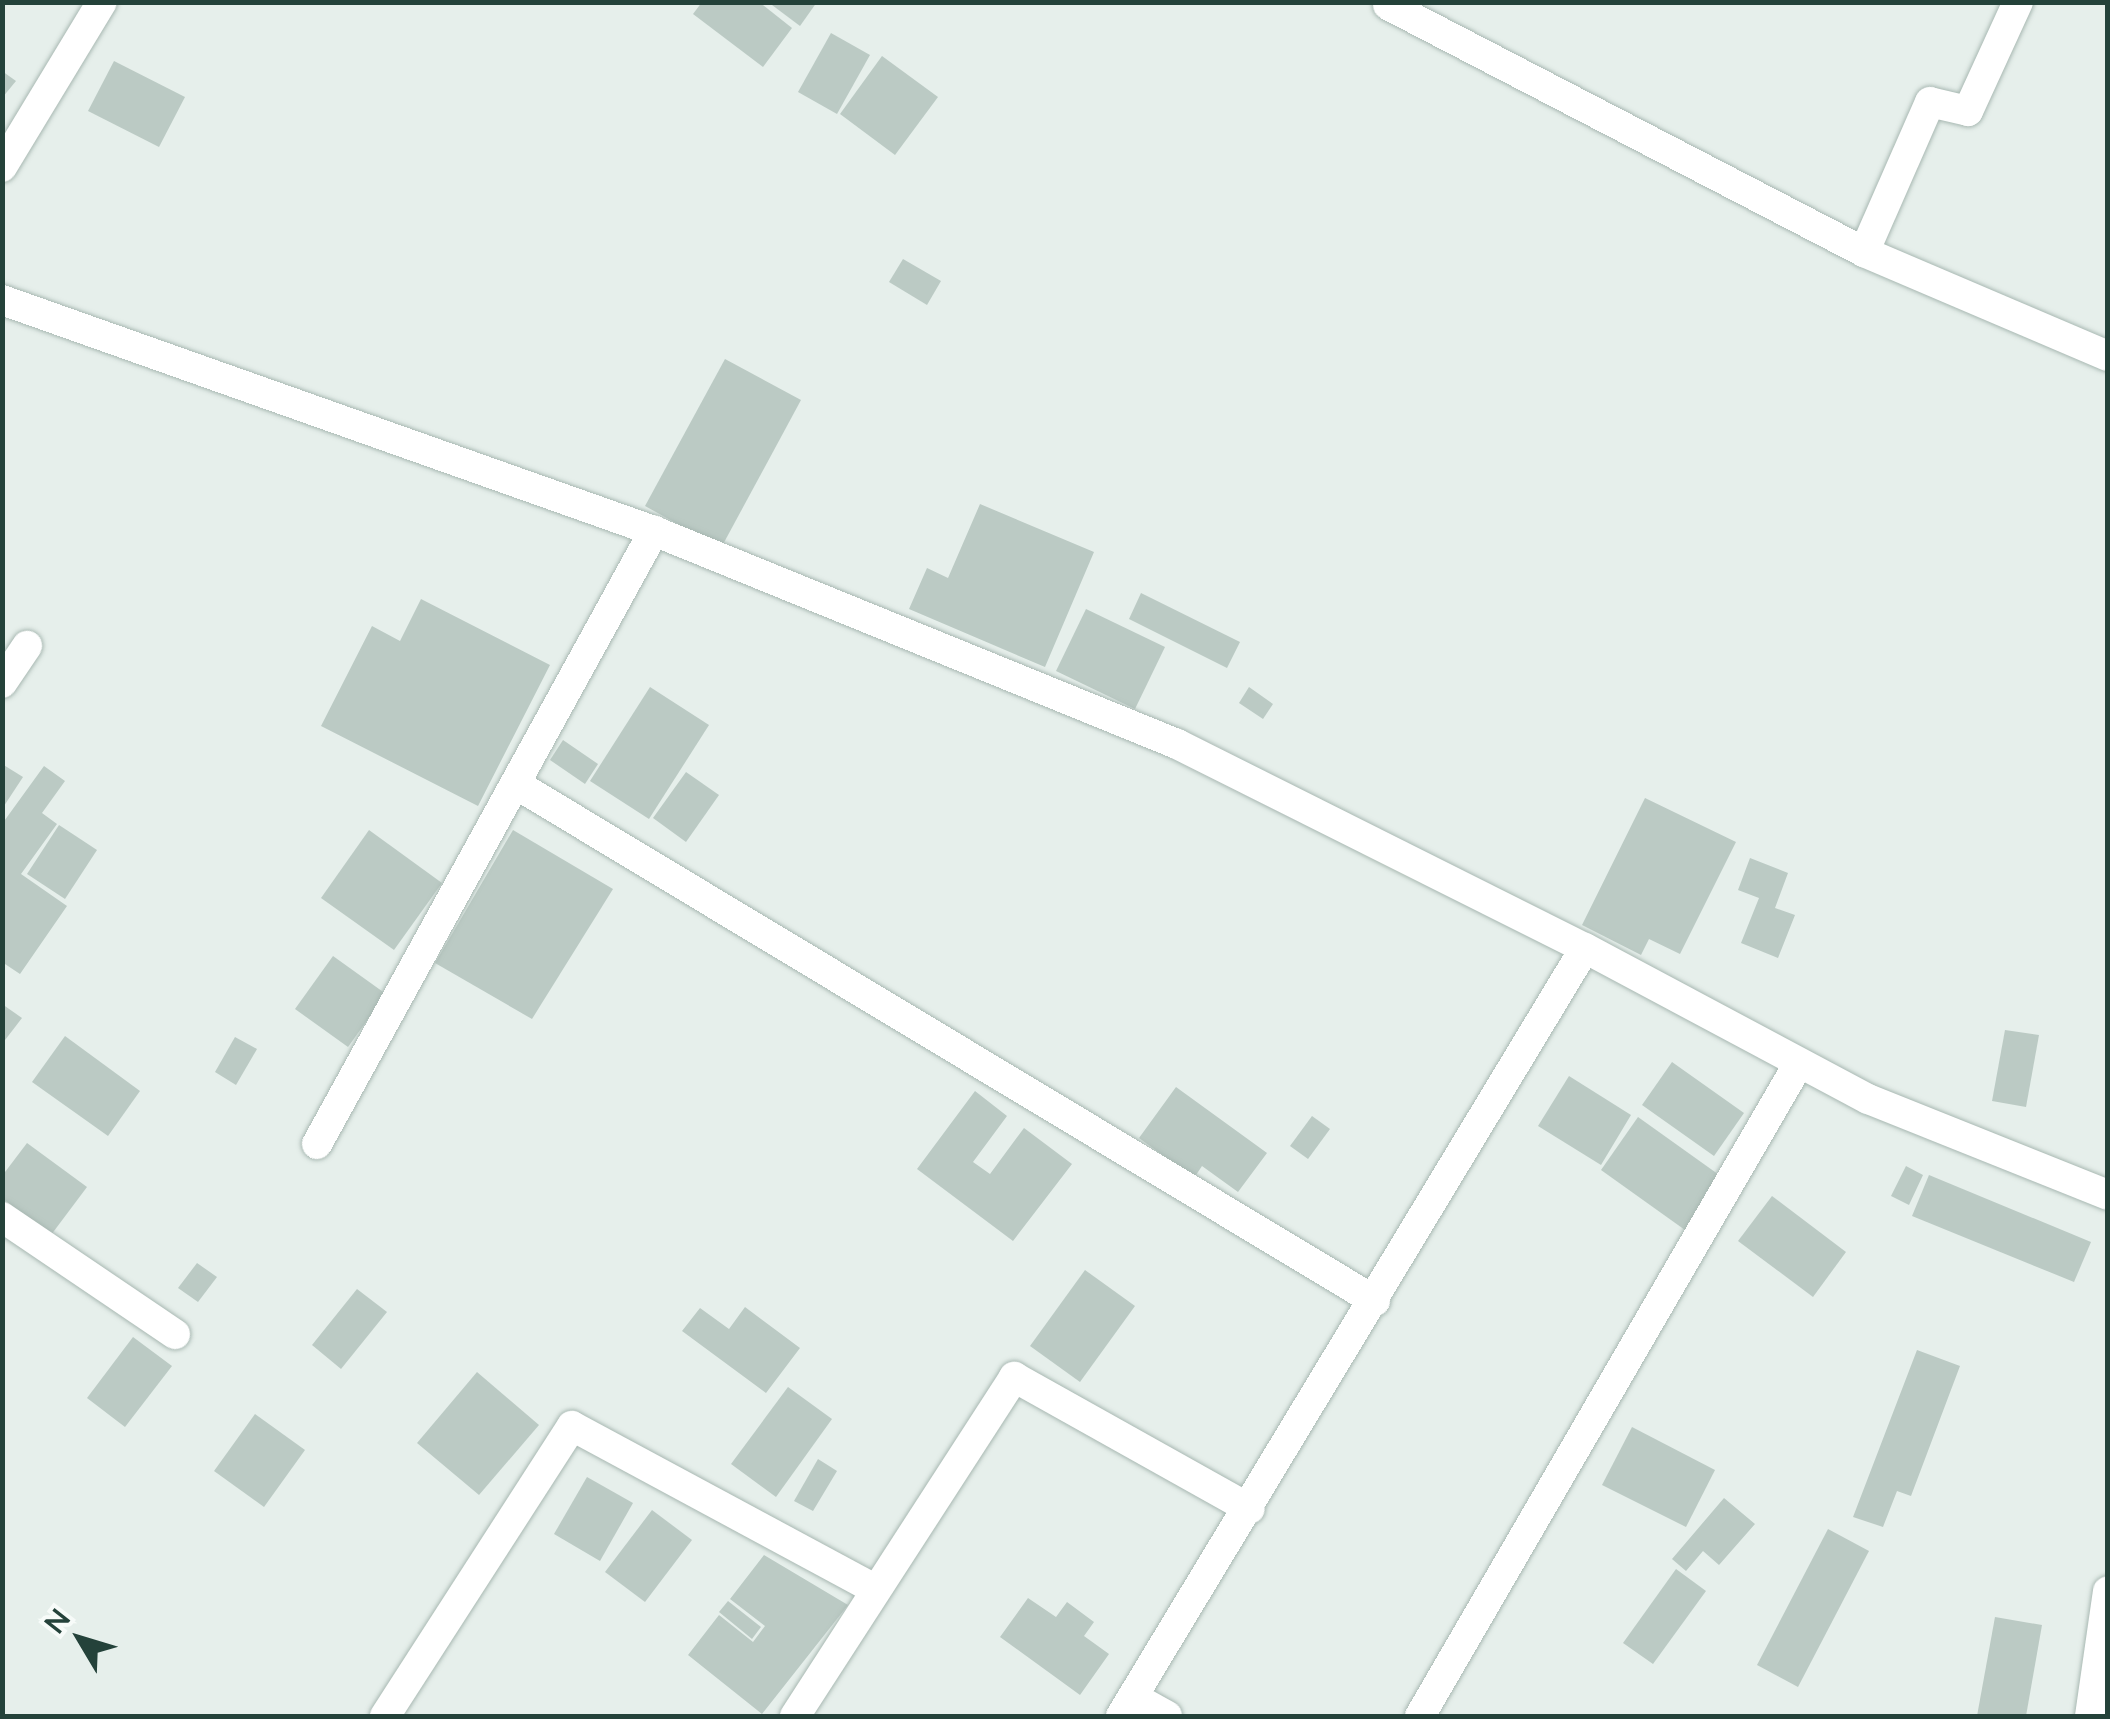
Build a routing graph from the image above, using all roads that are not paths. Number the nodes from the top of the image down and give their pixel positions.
1 (102, 2) edge
2 (2018, 2) edge
3 (1388, 5) edge
4 (2, 167) edge
5 (1864, 252) junction
6 (2, 300) edge
7 (2108, 356) edge
8 (654, 532) junction
9 (27, 646) dead end
10 (2, 683) edge
11 (519, 786) junction
12 (1585, 948) junction
13 (1799, 1063) junction
14 (318, 1144) dead end
15 (2108, 1195) edge
16 (2, 1217) edge
17 (1375, 1301) junction
18 (175, 1334) dead end
19 (1250, 1509) junction
20 (876, 1590) junction
21 (2108, 1590) edge
22 (1127, 1706) edge
23 (385, 1716) edge
24 (795, 1716) edge
25 (1167, 1716) edge
26 (1420, 1716) edge
27 (2090, 1716) edge

1 - 4 street
2 - 5 street
3 - 5 street
5 - 7 street
6 - 8 street
8 - 11 street
8 - 12 street
9 - 10 street
11 - 14 street
11 - 17 street
12 - 13 street
12 - 17 street
13 - 15 street
13 - 26 street
16 - 18 street
17 - 19 street
19 - 20 street
19 - 22 street
20 - 23 street
20 - 24 street
21 - 27 street
22 - 25 street

